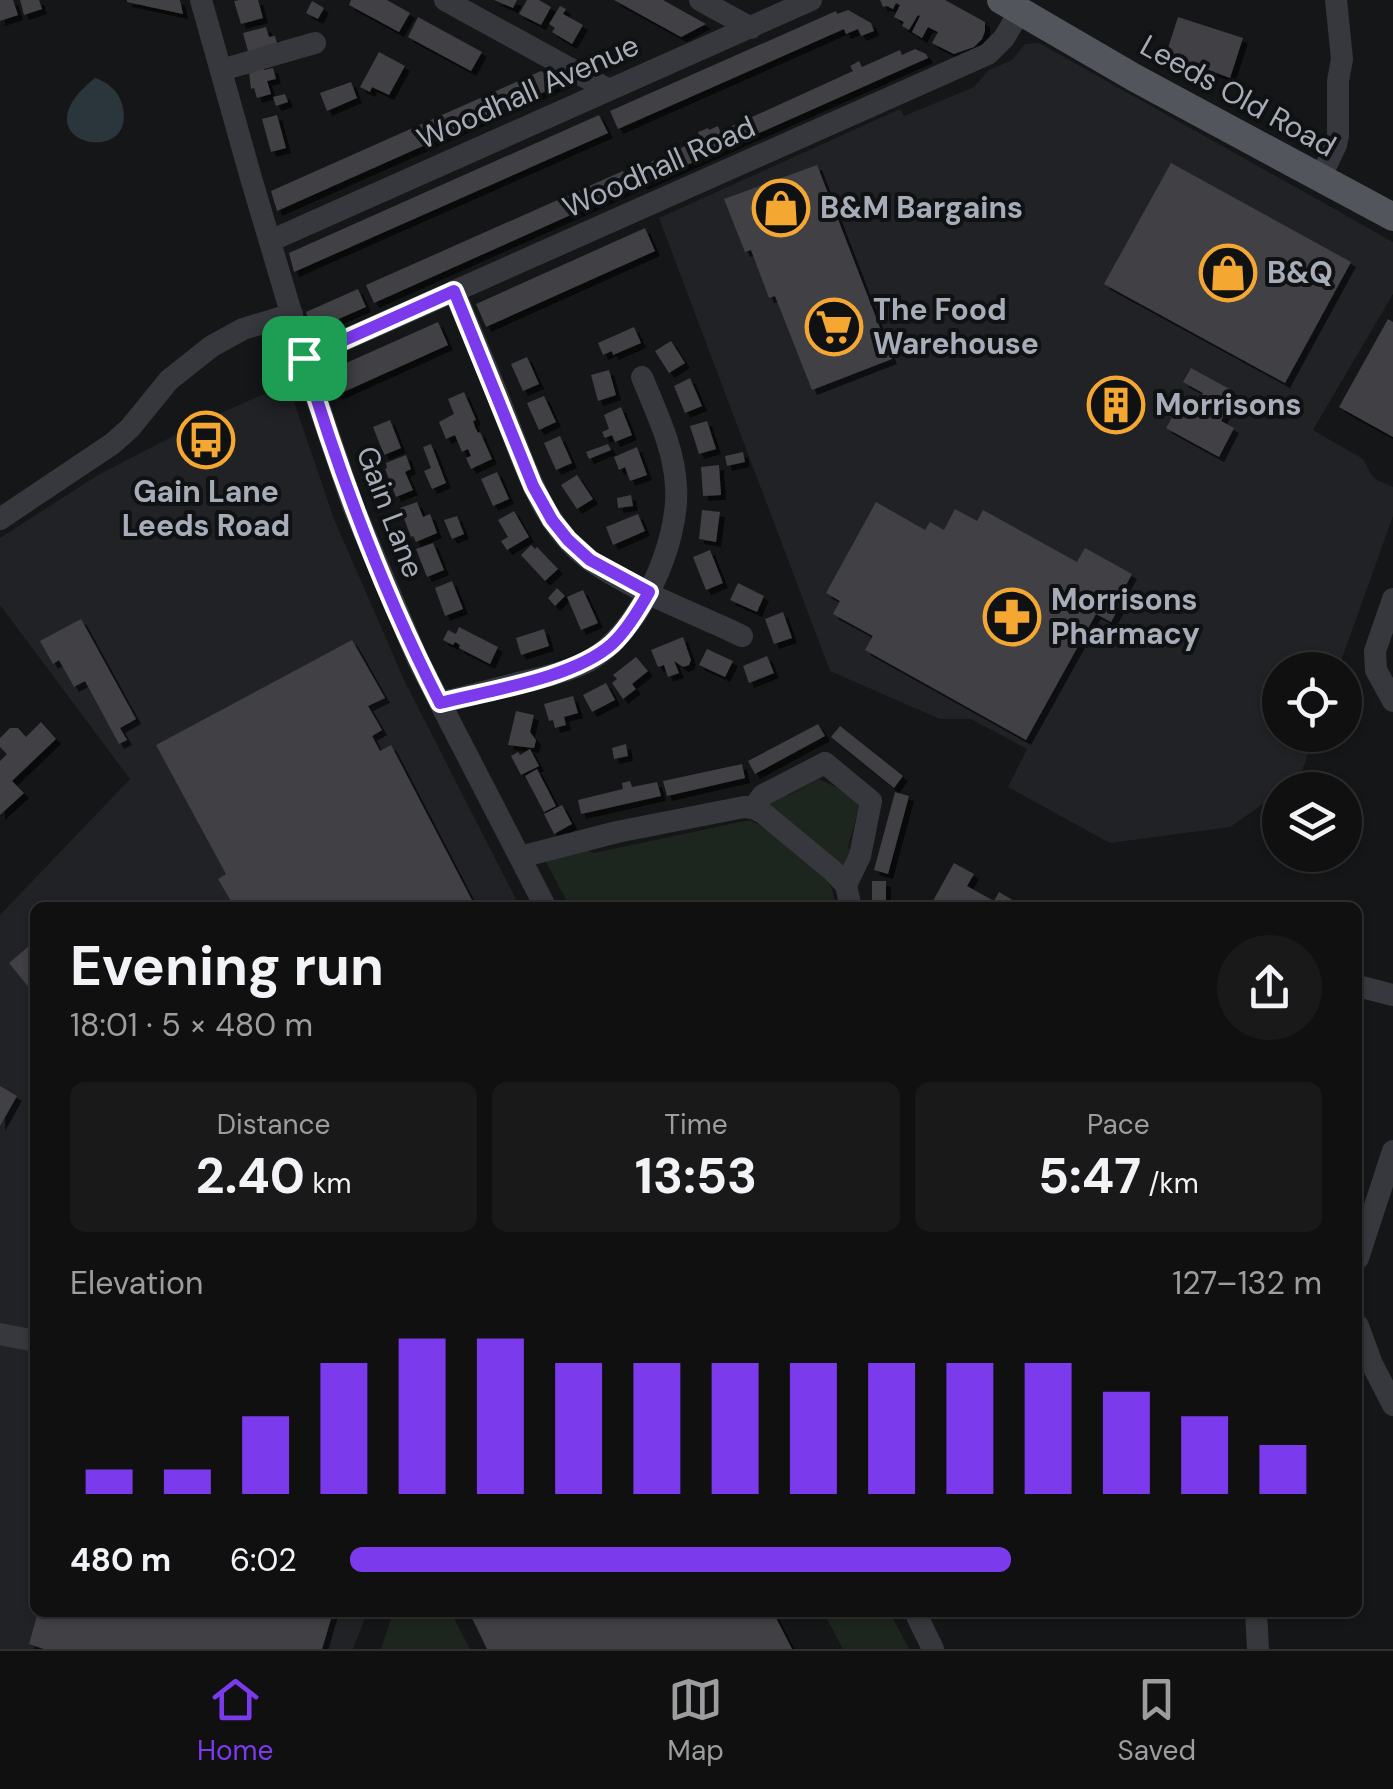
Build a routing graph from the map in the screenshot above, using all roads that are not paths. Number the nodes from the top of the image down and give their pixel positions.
1 (201, 0) edge
2 (445, 0) edge
3 (700, 0) edge
4 (810, 0) edge
5 (1336, 0) edge
6 (1010, 6) edge
7 (751, 28) junction
8 (315, 43) dead end
9 (221, 70) junction
10 (607, 90) junction
11 (1320, 178) junction
12 (1393, 218) edge
13 (270, 241) junction
14 (454, 291) junction
15 (292, 314) junction
16 (304, 358) junction
17 (642, 377) dead end
18 (0, 519) edge
19 (649, 592) junction
20 (1393, 599) edge
21 (742, 636) dead end
22 (1393, 701) edge
23 (440, 703) junction
24 (754, 808) junction
25 (520, 857) junction
26 (849, 896) edge
27 (543, 902) edge
28 (1362, 987) edge
29 (1393, 995) edge
30 (1393, 1151) edge
31 (1362, 1235) edge
32 (0, 1334) edge
33 (30, 1340) edge
34 (1365, 1368) edge
35 (1393, 1405) edge
36 (917, 1617) edge
37 (1256, 1617) edge
38 (933, 1649) edge
39 (1258, 1649) edge

1 - 9 street, Gain Lane
2 - 10 street
3 - 7 street
4 - 7 street, Woodhall Avenue
5 - 11 street
6 - 11 main road, Leeds Old Road
6 - 14 street, Woodhall Road
7 - 10 street, Woodhall Avenue
8 - 9 street
9 - 13 street, Gain Lane
10 - 13 street, Woodhall Avenue
11 - 12 main road, Leeds Old Road
13 - 15 street, Gain Lane
14 - 16 street, Woodhall Road
14 - 19 street
15 - 16 street, Gain Lane
15 - 18 street
16 - 23 street, Gain Lane
17 - 19 street
19 - 21 street
19 - 23 street
20 - 22 street
23 - 25 street, Gain Lane
24 - 25 street
24 - 26 street
24 - 26 street
25 - 27 street, Gain Lane
28 - 29 street
30 - 31 street
32 - 33 street
34 - 35 street
36 - 38 street
37 - 39 street

